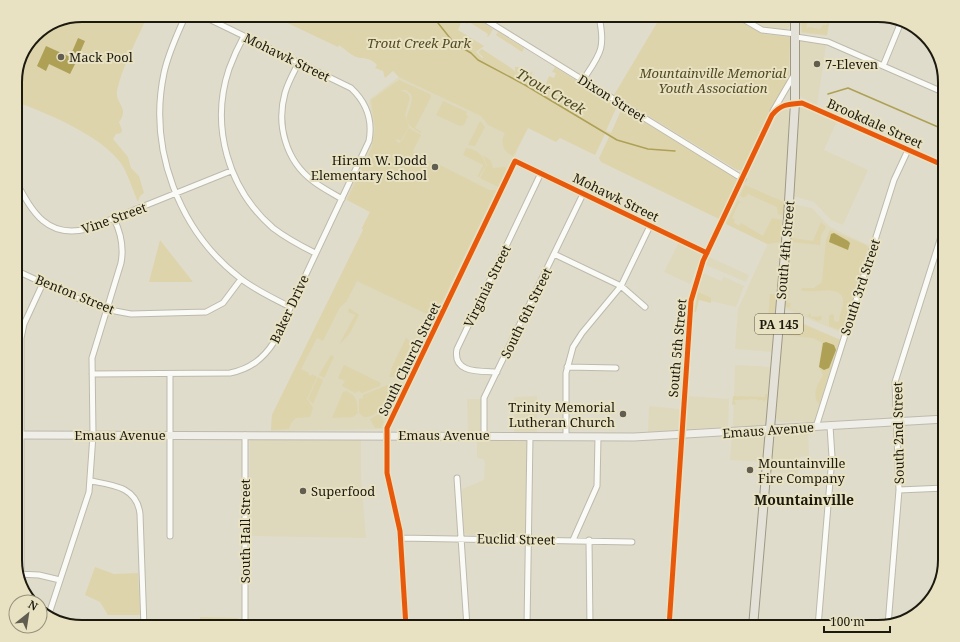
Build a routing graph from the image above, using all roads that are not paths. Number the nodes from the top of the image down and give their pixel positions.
1 (183, 22) edge
2 (215, 22) edge
3 (489, 22) edge
4 (600, 22) edge
5 (748, 22) edge
6 (795, 22) edge
7 (899, 26) edge
8 (244, 36) junction
9 (796, 36) junction
10 (299, 62) junction
11 (883, 66) junction
12 (796, 70) junction
13 (583, 80) junction
14 (938, 90) edge
15 (362, 100) joint
16 (795, 104) junction
17 (772, 115) junction
18 (908, 150) junction
19 (515, 161) joint
20 (938, 163) edge
21 (231, 171) junction
22 (541, 173) junction
23 (743, 179) junction
24 (22, 192) edge
25 (175, 194) junction
26 (583, 194) junction
27 (342, 199) junction
28 (114, 218) junction
29 (650, 226) junction
30 (938, 246) edge
31 (707, 253) junction
32 (315, 254) junction
33 (554, 254) junction
34 (22, 273) edge
35 (241, 279) junction
36 (43, 283) junction
37 (621, 286) junction
38 (290, 307) junction
39 (645, 307) dead end
40 (107, 308) junction
41 (22, 333) edge
42 (567, 367) junction
43 (616, 368) dead end
44 (497, 372) junction
45 (92, 374) junction
46 (170, 374) junction
47 (938, 419) edge
48 (896, 422) junction
49 (830, 426) junction
50 (816, 427) junction
51 (770, 430) junction
52 (22, 435) edge
53 (93, 435) junction
54 (170, 435) junction
55 (245, 435) junction
56 (387, 435) junction
57 (682, 435) junction
58 (484, 436) junction
59 (530, 436) junction
60 (566, 437) junction
61 (598, 437) junction
62 (457, 478) dead end
63 (91, 481) junction
64 (938, 488) edge
65 (899, 490) junction
66 (170, 536) dead end
67 (400, 538) junction
68 (461, 539) junction
69 (528, 539) junction
70 (573, 540) junction
71 (589, 540) junction
72 (632, 542) dead end
73 (24, 574) edge
74 (60, 580) junction
75 (50, 611) edge
76 (889, 619) edge
77 (144, 620) edge
78 (245, 620) edge
79 (406, 620) edge
80 (467, 620) edge
81 (527, 620) edge
82 (590, 620) edge
83 (669, 620) edge
84 (754, 620) edge
85 (819, 620) edge

1 - 25 street
2 - 8 street, Mohawk Street
3 - 13 street, Dixon Street
4 - 13 street
5 - 9 street
6 - 9 main road, South 4th Street / PA 145
7 - 11 street
8 - 10 street, Mohawk Street
8 - 21 street
9 - 11 street
9 - 12 main road, South 4th Street / PA 145
10 - 15 street, Mohawk Street
10 - 27 street
11 - 14 street
12 - 16 main road, South 4th Street / PA 145
12 - 17 street, South 5th Street
13 - 23 street, Dixon Street
15 - 27 street, Baker Drive
16 - 17 street
16 - 18 street, Brookdale Street
16 - 51 main road, South 4th Street / PA 145
17 - 23 street, South 5th Street
18 - 20 street, Brookdale Street
18 - 50 street, South 3rd Street
19 - 22 street, Mohawk Street
19 - 56 street, South Church Street
21 - 25 street, Vine Street
21 - 32 street
22 - 26 street, Mohawk Street
22 - 44 street, Virginia Street
23 - 31 street, South 5th Street
24 - 28 street, Vine Street
25 - 28 street, Vine Street
25 - 35 street
26 - 29 street, Mohawk Street
26 - 33 street, South 6th Street
27 - 32 street, Baker Drive
28 - 40 street
29 - 31 street, Mohawk Street
29 - 37 street
30 - 48 street, South 2nd Street
31 - 57 street, South 5th Street
32 - 38 street, Baker Drive
33 - 37 street
33 - 44 street, South 6th Street
34 - 36 street, Benton Street
35 - 38 street
35 - 40 street, Benton Street
36 - 40 street, Benton Street
36 - 41 street
37 - 39 street
37 - 42 street
38 - 46 street, Baker Drive
40 - 45 street
42 - 43 street
42 - 60 street
44 - 58 street, South 6th Street
45 - 46 street, Baker Drive
45 - 53 street
46 - 54 street
47 - 48 main road, Emaus Avenue
48 - 49 main road, Emaus Avenue
48 - 65 street, South 2nd Street
49 - 50 main road, Emaus Avenue
49 - 85 street
50 - 51 main road, Emaus Avenue
51 - 57 main road, Emaus Avenue
51 - 84 main road, South 4th Street / PA 145
52 - 53 main road, Emaus Avenue
53 - 54 main road, Emaus Avenue
53 - 63 street
54 - 55 main road, Emaus Avenue
54 - 66 street
55 - 56 main road, Emaus Avenue
55 - 78 street, South Hall Street
56 - 58 main road, Emaus Avenue
56 - 67 street, South Church Street
57 - 61 main road, Emaus Avenue
57 - 83 street, South 5th Street
58 - 59 main road, Emaus Avenue
59 - 60 main road, Emaus Avenue
59 - 69 street
60 - 61 main road, Emaus Avenue
61 - 70 street
62 - 68 street
63 - 74 street
63 - 77 street
64 - 65 street
65 - 76 street, South 2nd Street
67 - 68 street, Euclid Street
67 - 79 street, South Church Street
68 - 69 street, Euclid Street
68 - 80 street
69 - 70 street, Euclid Street
69 - 81 street
70 - 71 street, Euclid Street
71 - 72 street, Euclid Street
71 - 82 street
73 - 74 street
74 - 75 street

